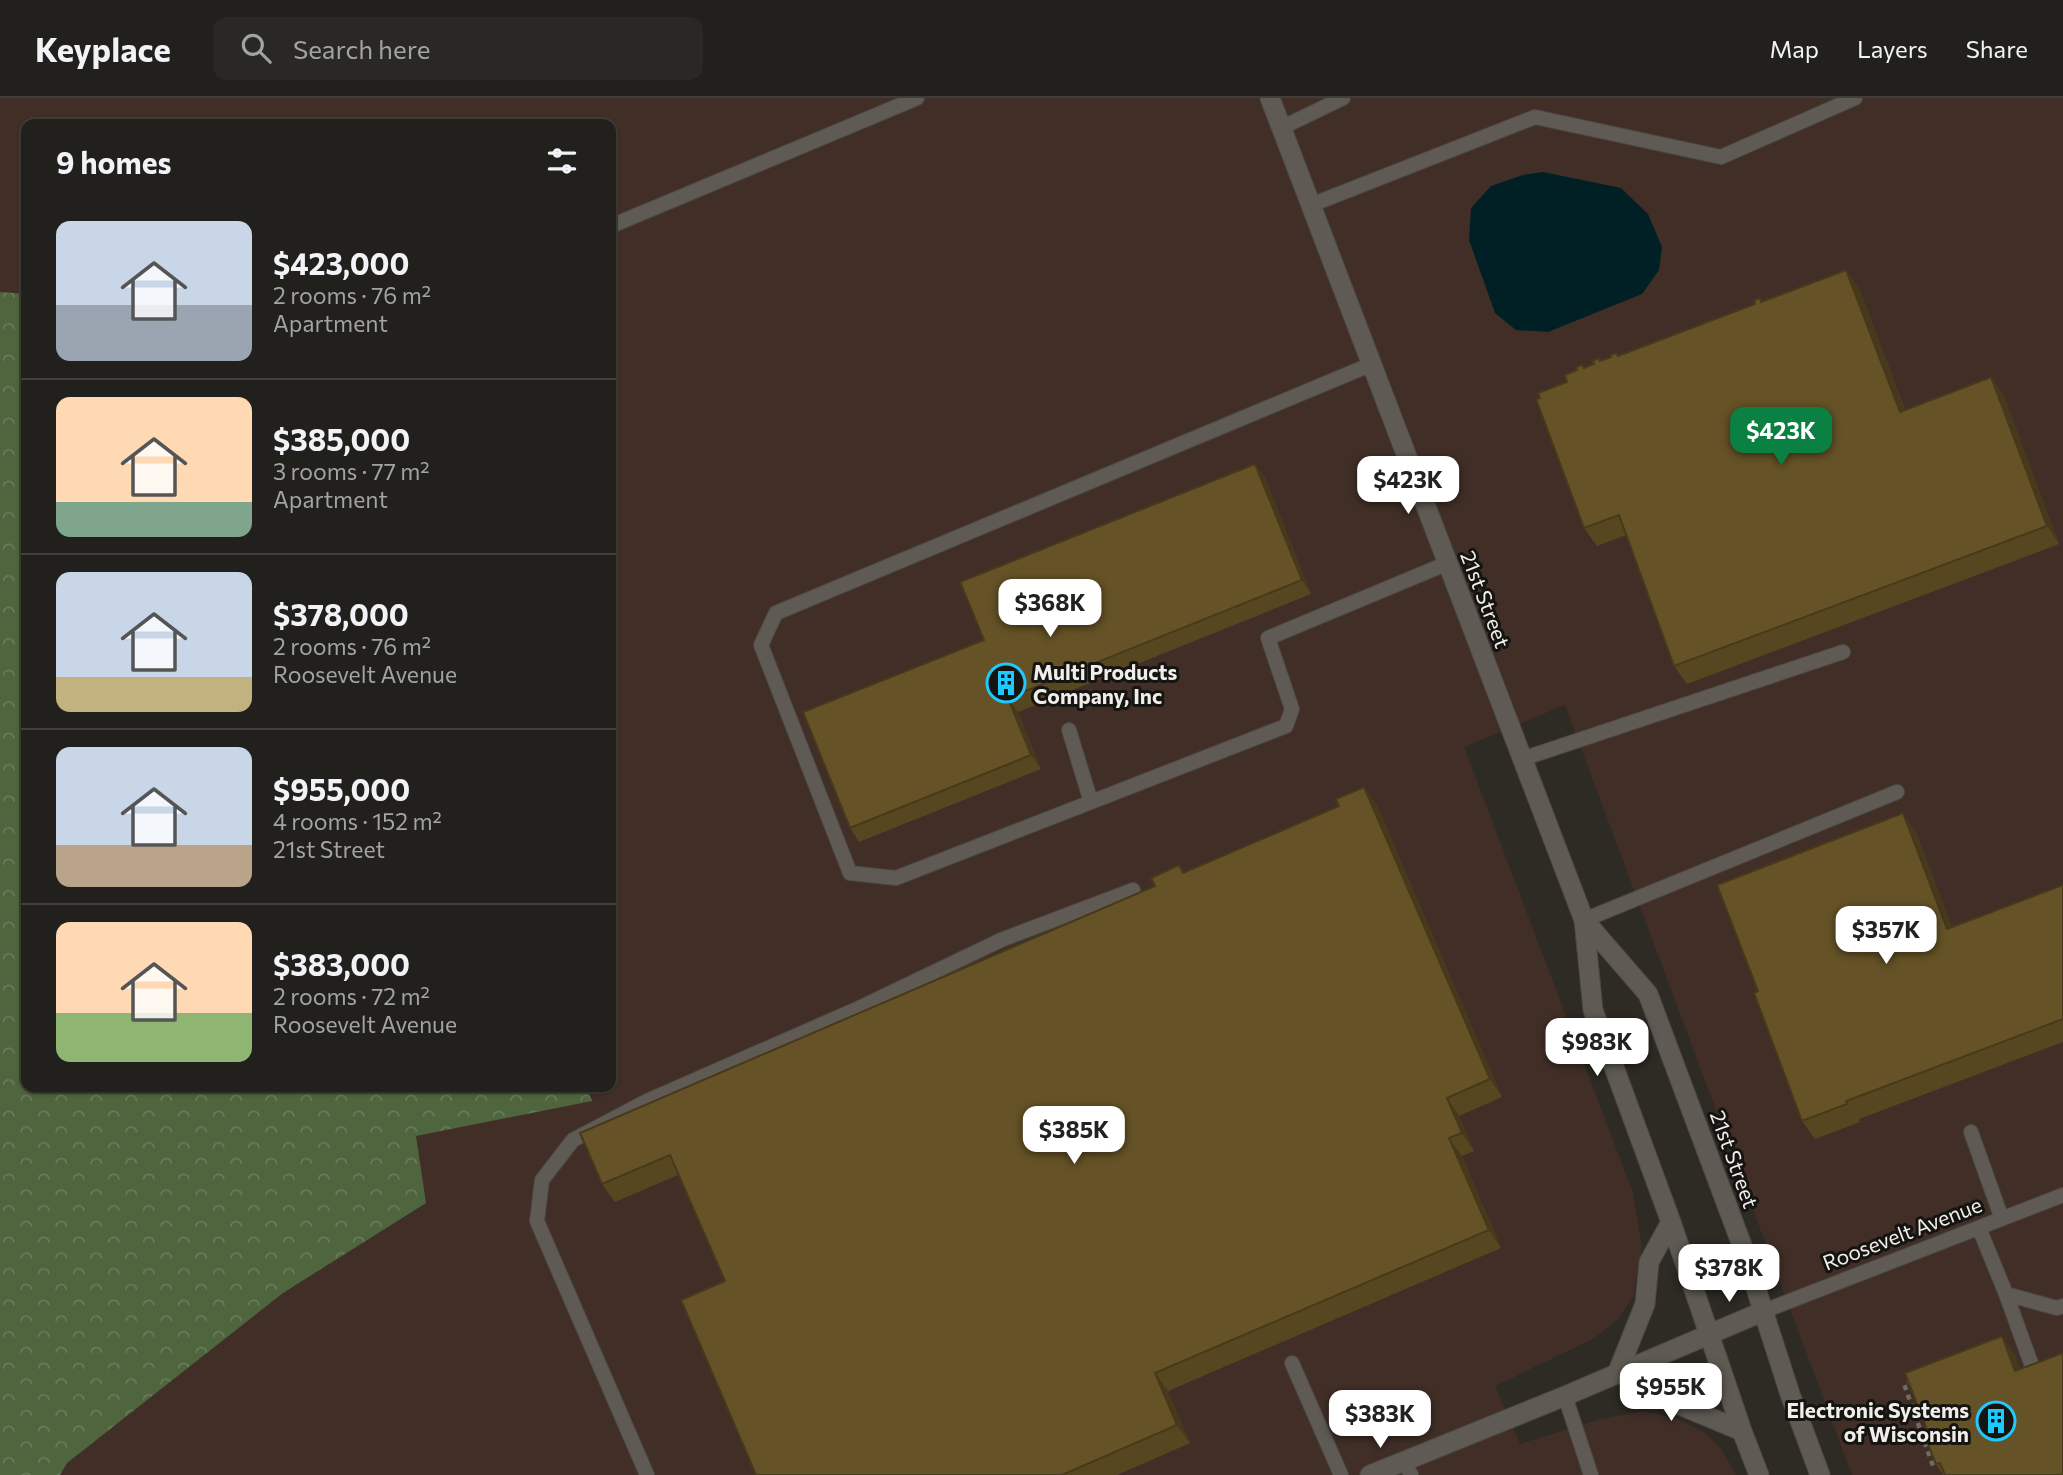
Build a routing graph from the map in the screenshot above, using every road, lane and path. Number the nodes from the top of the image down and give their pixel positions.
1 (917, 98) edge
2 (1270, 98) edge
3 (1343, 98) edge
4 (1855, 98) edge
5 (1281, 128) junction
6 (1311, 205) junction
7 (616, 224) edge
8 (1372, 364) junction
9 (1448, 563) junction
10 (1843, 652) dead end
11 (1069, 730) dead end
12 (1522, 759) junction
13 (1897, 792) dead end
14 (1091, 802) junction
15 (1133, 890) dead end
16 (1584, 920) junction
17 (1970, 1132) dead end
18 (2063, 1195) edge
19 (2002, 1219) junction
20 (1671, 1222) junction
21 (1979, 1228) junction
22 (2006, 1294) junction
23 (2063, 1306) edge
24 (1764, 1311) junction
25 (1710, 1334) junction
26 (1292, 1363) dead end
27 (1624, 1371) junction
28 (1917, 1379) edge
29 (2039, 1385) edge
30 (1565, 1396) junction
31 (1742, 1431) junction
32 (1941, 1463) edge
33 (1408, 1469) edge
34 (647, 1475) edge
35 (1341, 1475) edge
36 (1370, 1475) edge
37 (1591, 1475) edge
38 (1759, 1475) edge
39 (1820, 1475) edge

1 - 7 lane
2 - 5 street, 21st Street
3 - 5 lane
4 - 6 lane
5 - 6 street, 21st Street
6 - 8 street, 21st Street
8 - 9 street, 21st Street
8 - 14 lane
9 - 12 street, 21st Street
9 - 14 lane
10 - 12 lane
11 - 14 lane
12 - 16 street, 21st Street
13 - 16 lane
15 - 34 lane
16 - 20 street, 21st Street
16 - 24 street, 21st Street
17 - 19 lane
18 - 19 lane, Roosevelt Avenue
19 - 21 lane, Roosevelt Avenue
20 - 25 street, 21st Street
20 - 27 street
21 - 22 lane
21 - 24 lane, Roosevelt Avenue
22 - 23 lane
22 - 29 lane
24 - 25 street, Roosevelt Avenue
24 - 39 street, 21st Street
25 - 27 street, Roosevelt Avenue
25 - 31 street, 21st Street
26 - 35 lane
27 - 30 street, Roosevelt Avenue
27 - 31 street
28 - 32 path
30 - 33 street, Roosevelt Avenue
30 - 37 lane
31 - 38 street, 21st Street
33 - 36 street, Roosevelt Avenue

